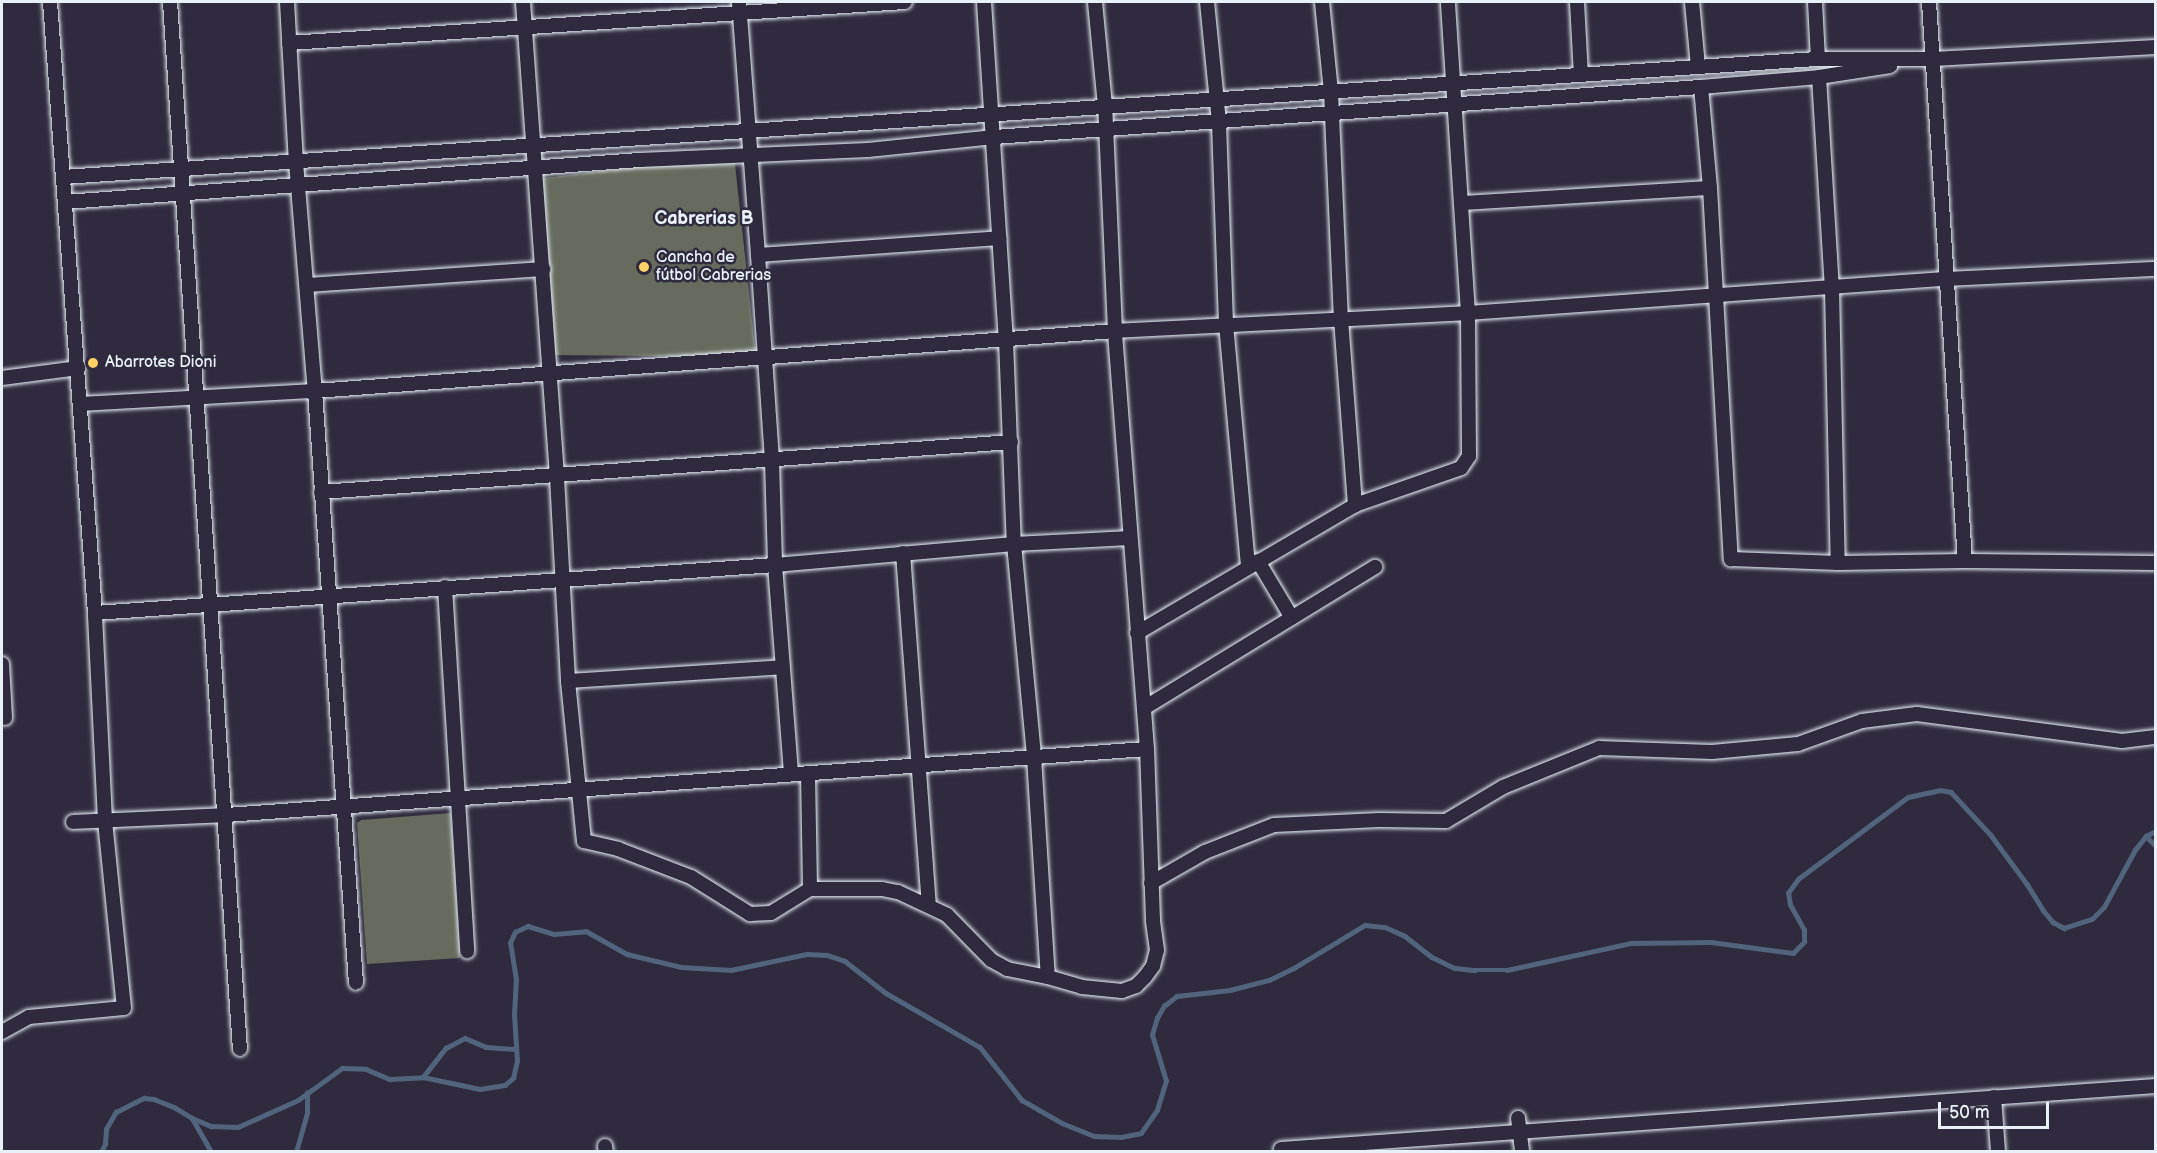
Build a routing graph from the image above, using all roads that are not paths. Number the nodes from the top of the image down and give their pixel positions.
1 (50, 2) edge
2 (170, 2) edge
3 (287, 2) edge
4 (524, 2) edge
5 (905, 2) edge
6 (984, 2) edge
7 (1095, 2) edge
8 (1207, 2) edge
9 (1322, 2) edge
10 (1448, 2) edge
11 (1576, 2) edge
12 (1692, 2) edge
13 (1815, 2) edge
14 (1929, 2) edge
15 (739, 7) edge
16 (525, 28) junction
17 (289, 43) junction
18 (2156, 47) edge
19 (1818, 59) junction
20 (1933, 59) junction
21 (1698, 67) junction
22 (1581, 75) junction
23 (1819, 77) junction
24 (1452, 83) junction
25 (1701, 87) junction
26 (1331, 92) junction
27 (1216, 99) junction
28 (1453, 103) junction
29 (1105, 106) junction
30 (1332, 114) junction
31 (993, 116) junction
32 (1219, 123) junction
33 (1106, 130) junction
34 (749, 131) junction
35 (994, 137) junction
36 (534, 146) junction
37 (750, 154) junction
38 (296, 162) junction
39 (536, 167) junction
40 (180, 171) junction
41 (63, 177) junction
42 (298, 184) junction
43 (1710, 188) junction
44 (181, 194) junction
45 (65, 202) junction
46 (1462, 203) junction
47 (999, 238) junction
48 (758, 255) junction
49 (543, 268) junction
50 (2156, 269) edge
51 (1948, 279) junction
52 (307, 285) junction
53 (1832, 288) junction
54 (1716, 296) junction
55 (1468, 313) junction
56 (1341, 320) junction
57 (1226, 324) junction
58 (1115, 331) junction
59 (1006, 340) junction
60 (765, 357) junction
61 (78, 368) junction
62 (549, 373) junction
63 (2, 378) edge
64 (315, 391) junction
65 (198, 399) junction
66 (80, 404) junction
67 (1011, 442) junction
68 (772, 461) junction
69 (557, 477) junction
70 (321, 492) junction
71 (1355, 505) junction
72 (1130, 538) junction
73 (1014, 544) junction
74 (903, 553) junction
75 (1965, 561) junction
76 (1838, 563) junction
77 (2156, 563) edge
78 (1253, 564) junction
79 (775, 565) junction
80 (1375, 567) dead end
81 (563, 578) junction
82 (445, 587) junction
83 (328, 595) junction
84 (212, 606) junction
85 (95, 613) junction
86 (1292, 618) junction
87 (1137, 633) junction
88 (2, 664) edge
89 (783, 667) junction
90 (568, 681) junction
91 (1143, 708) junction
92 (5, 718) dead end
93 (2156, 737) edge
94 (1147, 748) junction
95 (1034, 757) junction
96 (920, 764) junction
97 (790, 773) junction
98 (808, 773) junction
99 (579, 788) junction
100 (460, 798) junction
101 (342, 806) junction
102 (226, 815) junction
103 (105, 820) junction
104 (73, 822) dead end
105 (1151, 883) junction
106 (810, 889) junction
107 (929, 904) junction
108 (467, 951) dead end
109 (1048, 977) junction
110 (356, 983) dead end
111 (2, 1032) edge
112 (240, 1049) dead end
113 (2156, 1086) edge
114 (1994, 1097) junction
115 (1519, 1125) junction
116 (1281, 1149) dead end
117 (1522, 1152) edge
118 (1998, 1152) edge

1 - 41 street
2 - 40 street
3 - 17 street
4 - 16 street
5 - 15 street
6 - 31 street
7 - 29 street
8 - 27 street
9 - 26 street
10 - 24 street
11 - 22 street
12 - 21 street
13 - 19 street
14 - 20 street
15 - 16 street
15 - 34 street
16 - 17 street
16 - 36 street
17 - 38 street
18 - 20 street
19 - 20 street
19 - 21 street
20 - 23 street
20 - 51 street
21 - 22 street
22 - 24 street
23 - 25 street
23 - 53 street
24 - 26 street
24 - 28 street
25 - 28 street
25 - 43 street
26 - 27 street
26 - 30 street
27 - 29 street
27 - 32 street
28 - 30 street
28 - 46 street
29 - 31 street
29 - 33 street
30 - 32 street
30 - 56 street
31 - 34 street
31 - 35 street
32 - 33 street
32 - 57 street
33 - 35 street
33 - 58 street
34 - 36 street
34 - 37 street
35 - 37 street
35 - 47 street
36 - 38 street
36 - 39 street
37 - 39 street
37 - 48 street
38 - 40 street
38 - 42 street
39 - 42 street
39 - 49 street
40 - 41 street
40 - 44 street
41 - 45 street
42 - 44 street
42 - 52 street
43 - 46 street
43 - 54 street
44 - 45 street
44 - 65 street
45 - 61 street
46 - 55 street
47 - 48 street
47 - 59 street
48 - 60 street
49 - 52 street
49 - 62 street
50 - 51 street
51 - 53 street
51 - 75 street
52 - 64 street
53 - 54 street
53 - 76 street
54 - 55 street
54 - 76 street
55 - 56 street
55 - 71 street
56 - 57 street
56 - 71 street
57 - 58 street
57 - 78 street
58 - 59 street
58 - 72 street
59 - 60 street
59 - 67 street
60 - 62 street
60 - 68 street
61 - 63 street
61 - 66 street
62 - 64 street
62 - 69 street
64 - 65 street
64 - 70 street
65 - 66 street
65 - 84 street
66 - 85 street
67 - 68 street
67 - 73 street
68 - 69 street
68 - 79 street
69 - 70 street
69 - 81 street
70 - 83 street
71 - 78 street
72 - 73 street
72 - 87 street
73 - 74 street
73 - 95 street
74 - 79 street
74 - 96 street
75 - 76 street
75 - 77 street
78 - 86 street
78 - 87 street
79 - 81 street
79 - 89 street
80 - 86 street
81 - 82 street
81 - 90 street
82 - 83 street
82 - 100 street
83 - 84 street
83 - 101 street
84 - 85 street
84 - 102 street
85 - 103 street
86 - 91 street
87 - 91 street
88 - 92 street
89 - 90 street
89 - 97 street
90 - 99 street
91 - 94 street
93 - 105 street
94 - 95 street
94 - 105 street
95 - 96 street
95 - 109 street
96 - 98 street
96 - 107 street
97 - 98 street
97 - 99 street
98 - 106 street
99 - 100 street
99 - 106 street
100 - 101 street
100 - 108 street
101 - 102 street
101 - 110 street
102 - 103 street
102 - 112 street
103 - 104 street
103 - 111 street
105 - 109 street
106 - 107 street
107 - 109 street
113 - 114 street
114 - 115 street
114 - 118 street
115 - 116 street
115 - 117 street

